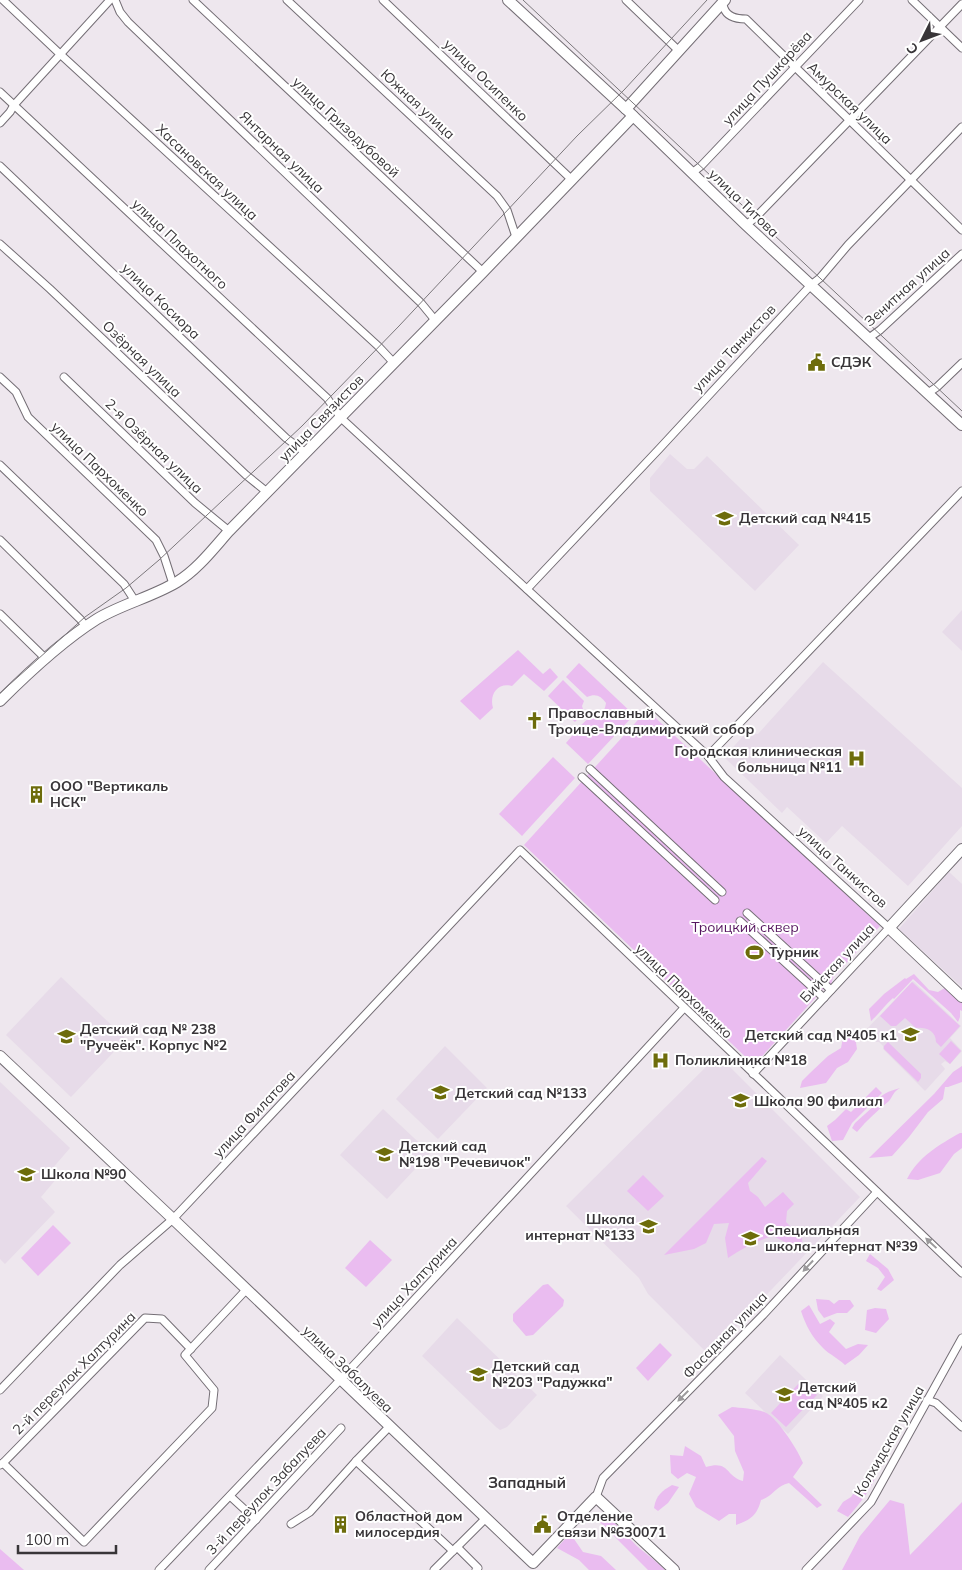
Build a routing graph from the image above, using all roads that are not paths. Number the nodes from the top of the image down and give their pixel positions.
1 (3, 0) edge
2 (110, 0) edge
3 (115, 0) edge
4 (192, 0) edge
5 (287, 0) edge
6 (383, 0) edge
7 (508, 0) edge
8 (626, 0) edge
9 (859, 0) edge
10 (912, 0) edge
11 (723, 1) edge
12 (962, 4) edge
13 (940, 26) junction
14 (962, 48) edge
15 (679, 51) junction
16 (60, 54) junction
17 (794, 66) junction
18 (0, 92) edge
19 (14, 105) junction
20 (629, 113) junction
21 (850, 121) junction
22 (0, 123) edge
23 (962, 127) edge
24 (0, 166) edge
25 (692, 173) junction
26 (571, 179) junction
27 (910, 180) junction
28 (746, 225) junction
29 (962, 230) edge
30 (516, 237) junction
31 (0, 244) edge
32 (962, 254) edge
33 (483, 272) junction
34 (811, 285) junction
35 (435, 320) junction
36 (868, 338) junction
37 (394, 363) junction
38 (962, 363) edge
39 (0, 377) edge
40 (64, 377) dead end
41 (928, 393) junction
42 (341, 418) junction
43 (962, 425) edge
44 (306, 453) junction
45 (0, 465) edge
46 (962, 490) edge
47 (267, 492) junction
48 (229, 531) junction
49 (0, 540) edge
50 (173, 584) junction
51 (528, 588) junction
52 (135, 601) junction
53 (0, 614) edge
54 (86, 627) junction
55 (46, 659) junction
56 (1, 698) edge
57 (708, 756) junction
58 (590, 769) dead end
59 (582, 777) dead end
60 (962, 849) edge
61 (520, 850) joint
62 (722, 892) dead end
63 (715, 900) dead end
64 (747, 913) dead end
65 (740, 921) dead end
66 (889, 928) junction
67 (832, 990) junction
68 (962, 997) edge
69 (824, 998) junction
70 (684, 1008) junction
71 (0, 1056) edge
72 (753, 1074) junction
73 (877, 1192) junction
74 (172, 1219) junction
75 (962, 1273) edge
76 (246, 1290) junction
77 (962, 1338) edge
78 (191, 1349) junction
79 (340, 1380) junction
80 (0, 1390) edge
81 (927, 1400) junction
82 (389, 1426) junction
83 (962, 1427) edge
84 (341, 1428) dead end
85 (356, 1461) junction
86 (2, 1464) edge
87 (230, 1496) junction
88 (596, 1496) junction
89 (486, 1518) junction
90 (256, 1520) junction
91 (291, 1524) dead end
92 (455, 1549) junction
93 (159, 1570) edge
94 (209, 1570) edge
95 (434, 1570) edge
96 (476, 1570) edge
97 (674, 1570) edge
98 (806, 1570) edge

1 - 16 street, Хасановская улица
2 - 16 street
3 - 35 street, Янтарная улица
4 - 33 street, улица Гризодубовой
5 - 30 street, Южная улица
6 - 26 street, улица Осипенко
7 - 20 street, улица Титова
8 - 15 street
9 - 17 street, улица Пушкарёва
10 - 13 street
11 - 15 street, улица Связистов
11 - 17 street, Амурская улица
12 - 13 street
13 - 14 street
13 - 21 street
15 - 20 street, улица Связистов
16 - 19 street
16 - 37 street, Хасановская улица
17 - 21 street, Амурская улица
17 - 25 street, улица Пушкарёва
18 - 19 street, улица Плахотного
19 - 22 street
19 - 42 street, улица Плахотного
20 - 25 street, улица Титова
20 - 26 street, улица Связистов
21 - 27 street, Амурская улица
21 - 28 street
23 - 27 street, улица Танкистов
24 - 44 street, улица Косиора
25 - 28 street, улица Титова
26 - 30 street, улица Связистов
27 - 29 street, Амурская улица
27 - 34 street, улица Танкистов
28 - 34 street, улица Титова
30 - 33 street, улица Связистов
31 - 47 street, Озёрная улица
32 - 36 street, Зенитная улица
33 - 35 street, улица Связистов
34 - 36 street, улица Титова
34 - 51 street, улица Танкистов
35 - 37 street, улица Связистов
36 - 41 street, улица Титова
37 - 42 street, улица Связистов
38 - 41 street
39 - 50 street, улица Пархоменко
40 - 48 street, 2-я Озёрная улица
41 - 43 street, улица Титова
42 - 44 street, улица Связистов
42 - 51 street, улица Танкистов
44 - 47 street, улица Связистов
45 - 52 street
46 - 57 street
47 - 48 street, улица Связистов
48 - 50 street, улица Связистов
49 - 54 street
50 - 52 street, улица Связистов
51 - 57 street, улица Танкистов
52 - 54 street, улица Связистов
53 - 55 street
54 - 55 street, улица Связистов
55 - 56 street, улица Связистов
57 - 66 street, улица Танкистов
58 - 62 street
59 - 63 street
60 - 66 street, Бийская улица
61 - 70 street, улица Пархоменко
61 - 74 street, улица Филатова
64 - 67 street
65 - 69 street
66 - 67 street, Бийская улица
66 - 68 street, улица Танкистов
67 - 69 street, Бийская улица
69 - 72 street, Бийская улица
70 - 72 street, улица Пархоменко
70 - 79 street, улица Халтурина
71 - 74 street, улица Забалуева
72 - 73 street, улица Пархоменко
75 -> 73 street, улица Пархоменко
73 -> 88 street, Фасадная улица
74 - 76 street, улица Забалуева
74 - 80 street, улица Филатова
76 - 78 street
76 - 79 street, улица Забалуева
77 - 81 street, Колхидская улица
78 - 86 street, 2-й переулок Халтурина
78 - 86 street
79 - 82 street, улица Забалуева
79 - 87 street, улица Халтурина
81 - 83 street
81 - 98 street, Колхидская улица
82 - 85 street
82 - 89 street, улица Забалуева
84 - 90 street, 3-й переулок Забалуева
85 - 91 street
85 - 92 street
87 - 90 street
87 - 93 street, улица Халтурина
88 - 89 street, улица Забалуева
88 - 97 street
89 - 92 street
90 - 94 street, 3-й переулок Забалуева
92 - 95 street
92 - 96 street

